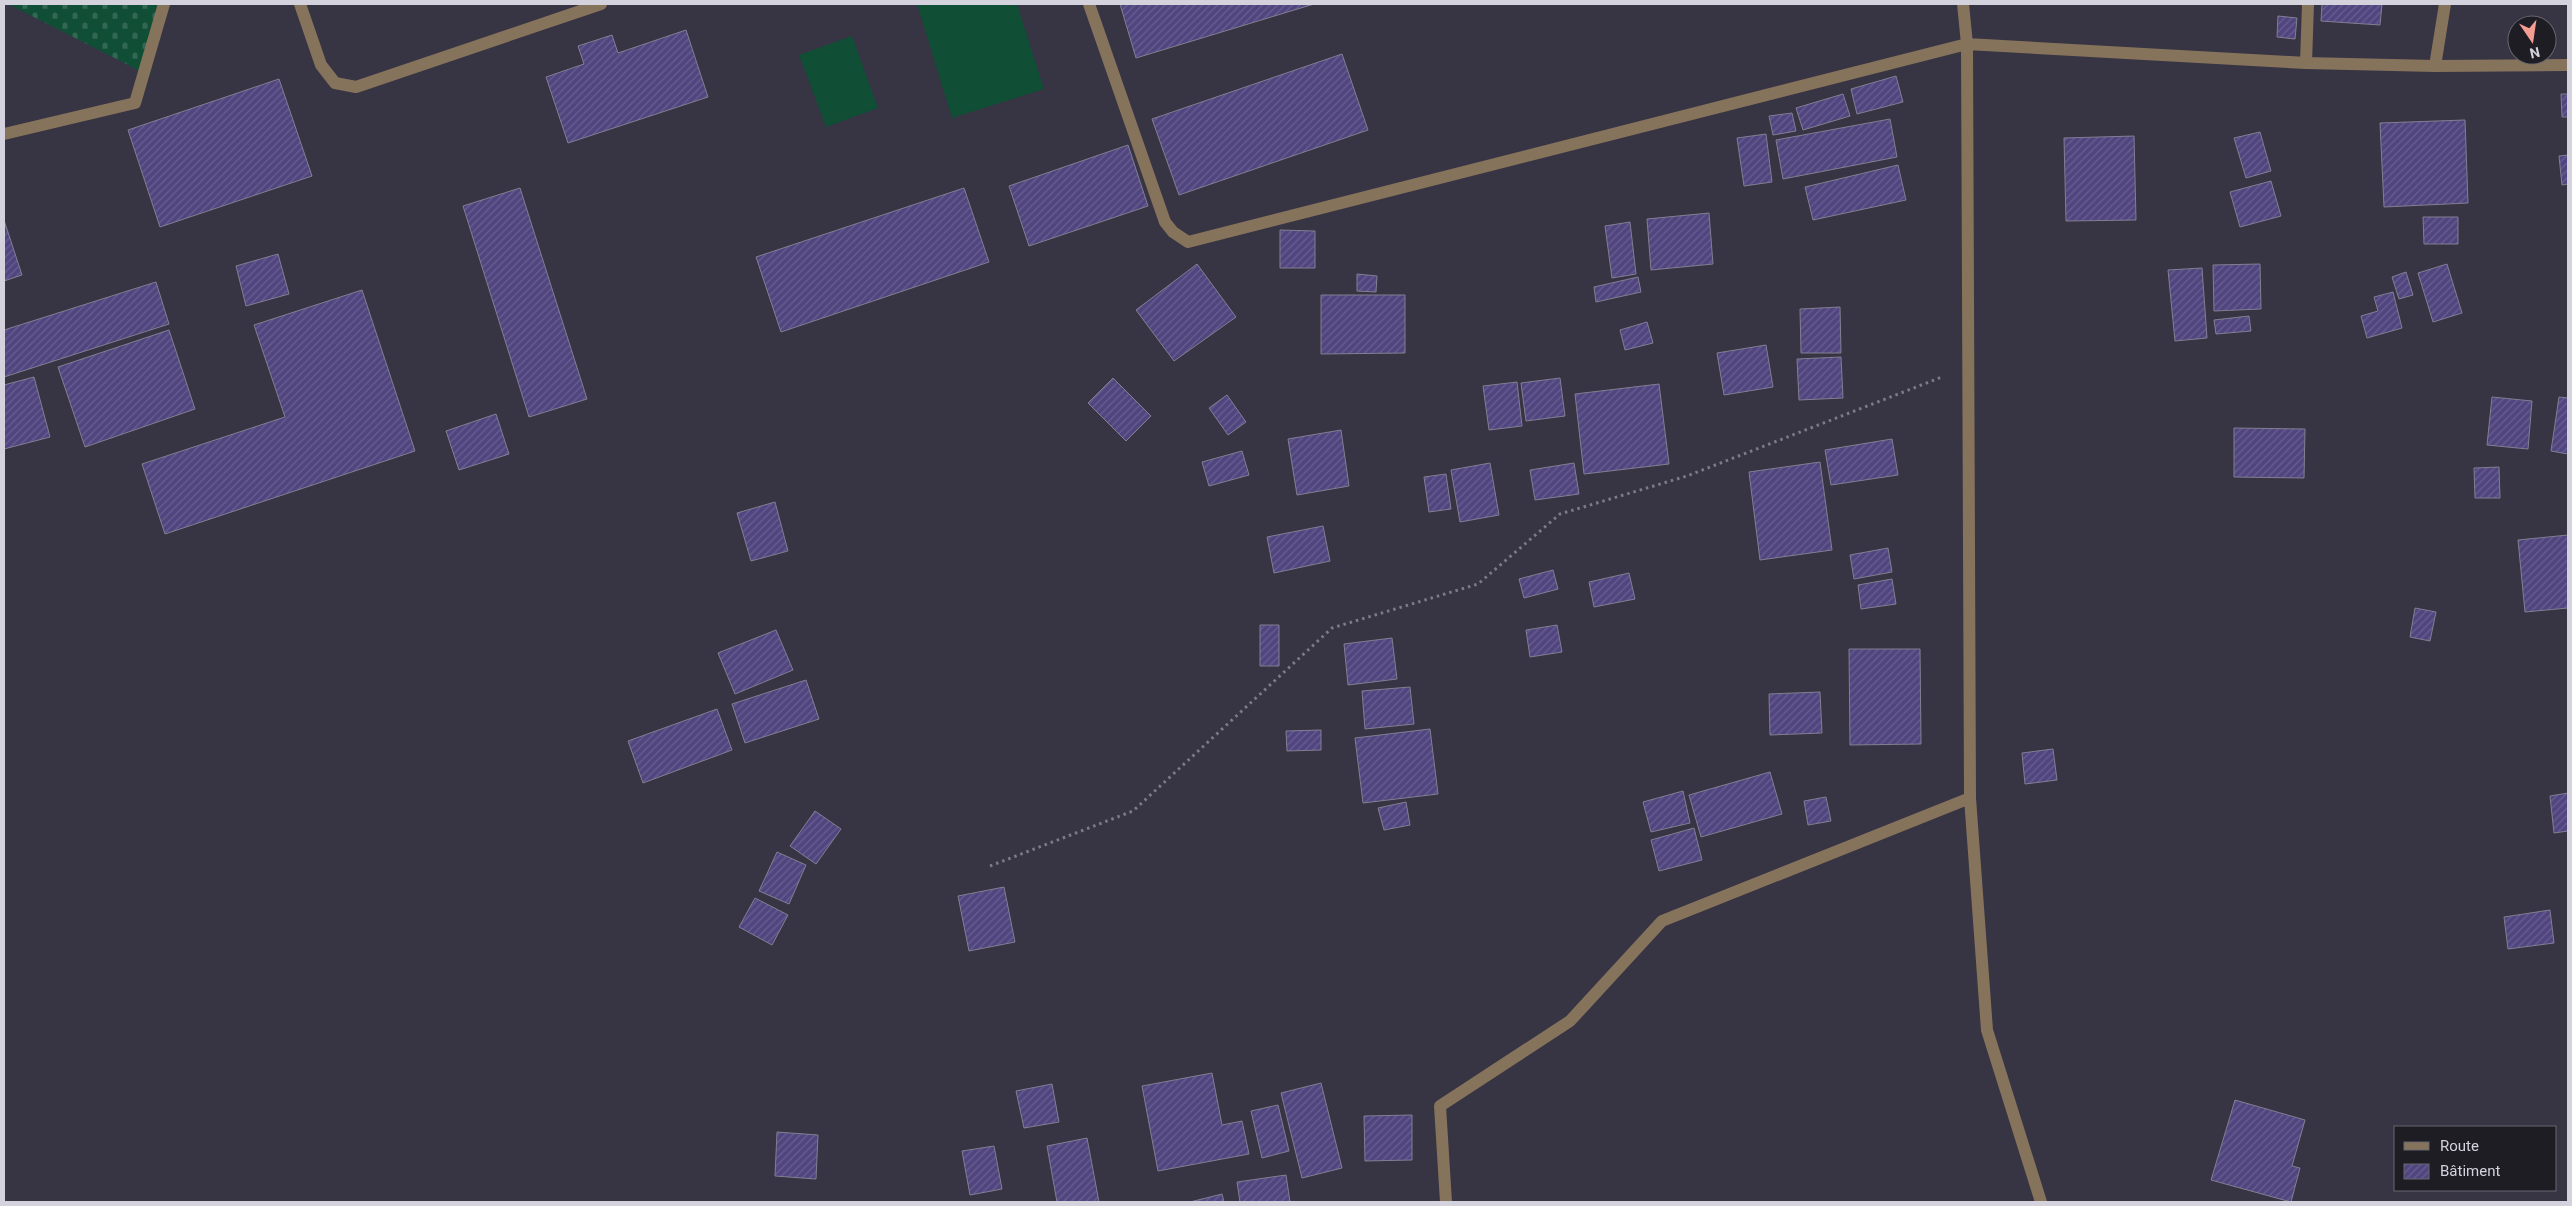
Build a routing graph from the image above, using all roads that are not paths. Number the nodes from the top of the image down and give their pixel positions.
1 (164, 4) edge
2 (300, 4) edge
3 (601, 4) edge
4 (1089, 4) edge
5 (1963, 4) edge
6 (2308, 4) edge
7 (2445, 4) edge
8 (1967, 44) junction
9 (2306, 63) junction
10 (2568, 65) edge
11 (2435, 66) junction
12 (4, 134) edge
13 (1970, 798) junction
14 (1446, 1202) edge
15 (2041, 1202) edge

1 - 12 street
2 - 3 street
4 - 8 street
5 - 8 street
6 - 9 street
7 - 11 street
8 - 9 street
8 - 13 street
9 - 11 street
10 - 11 street
13 - 14 street
13 - 15 street

